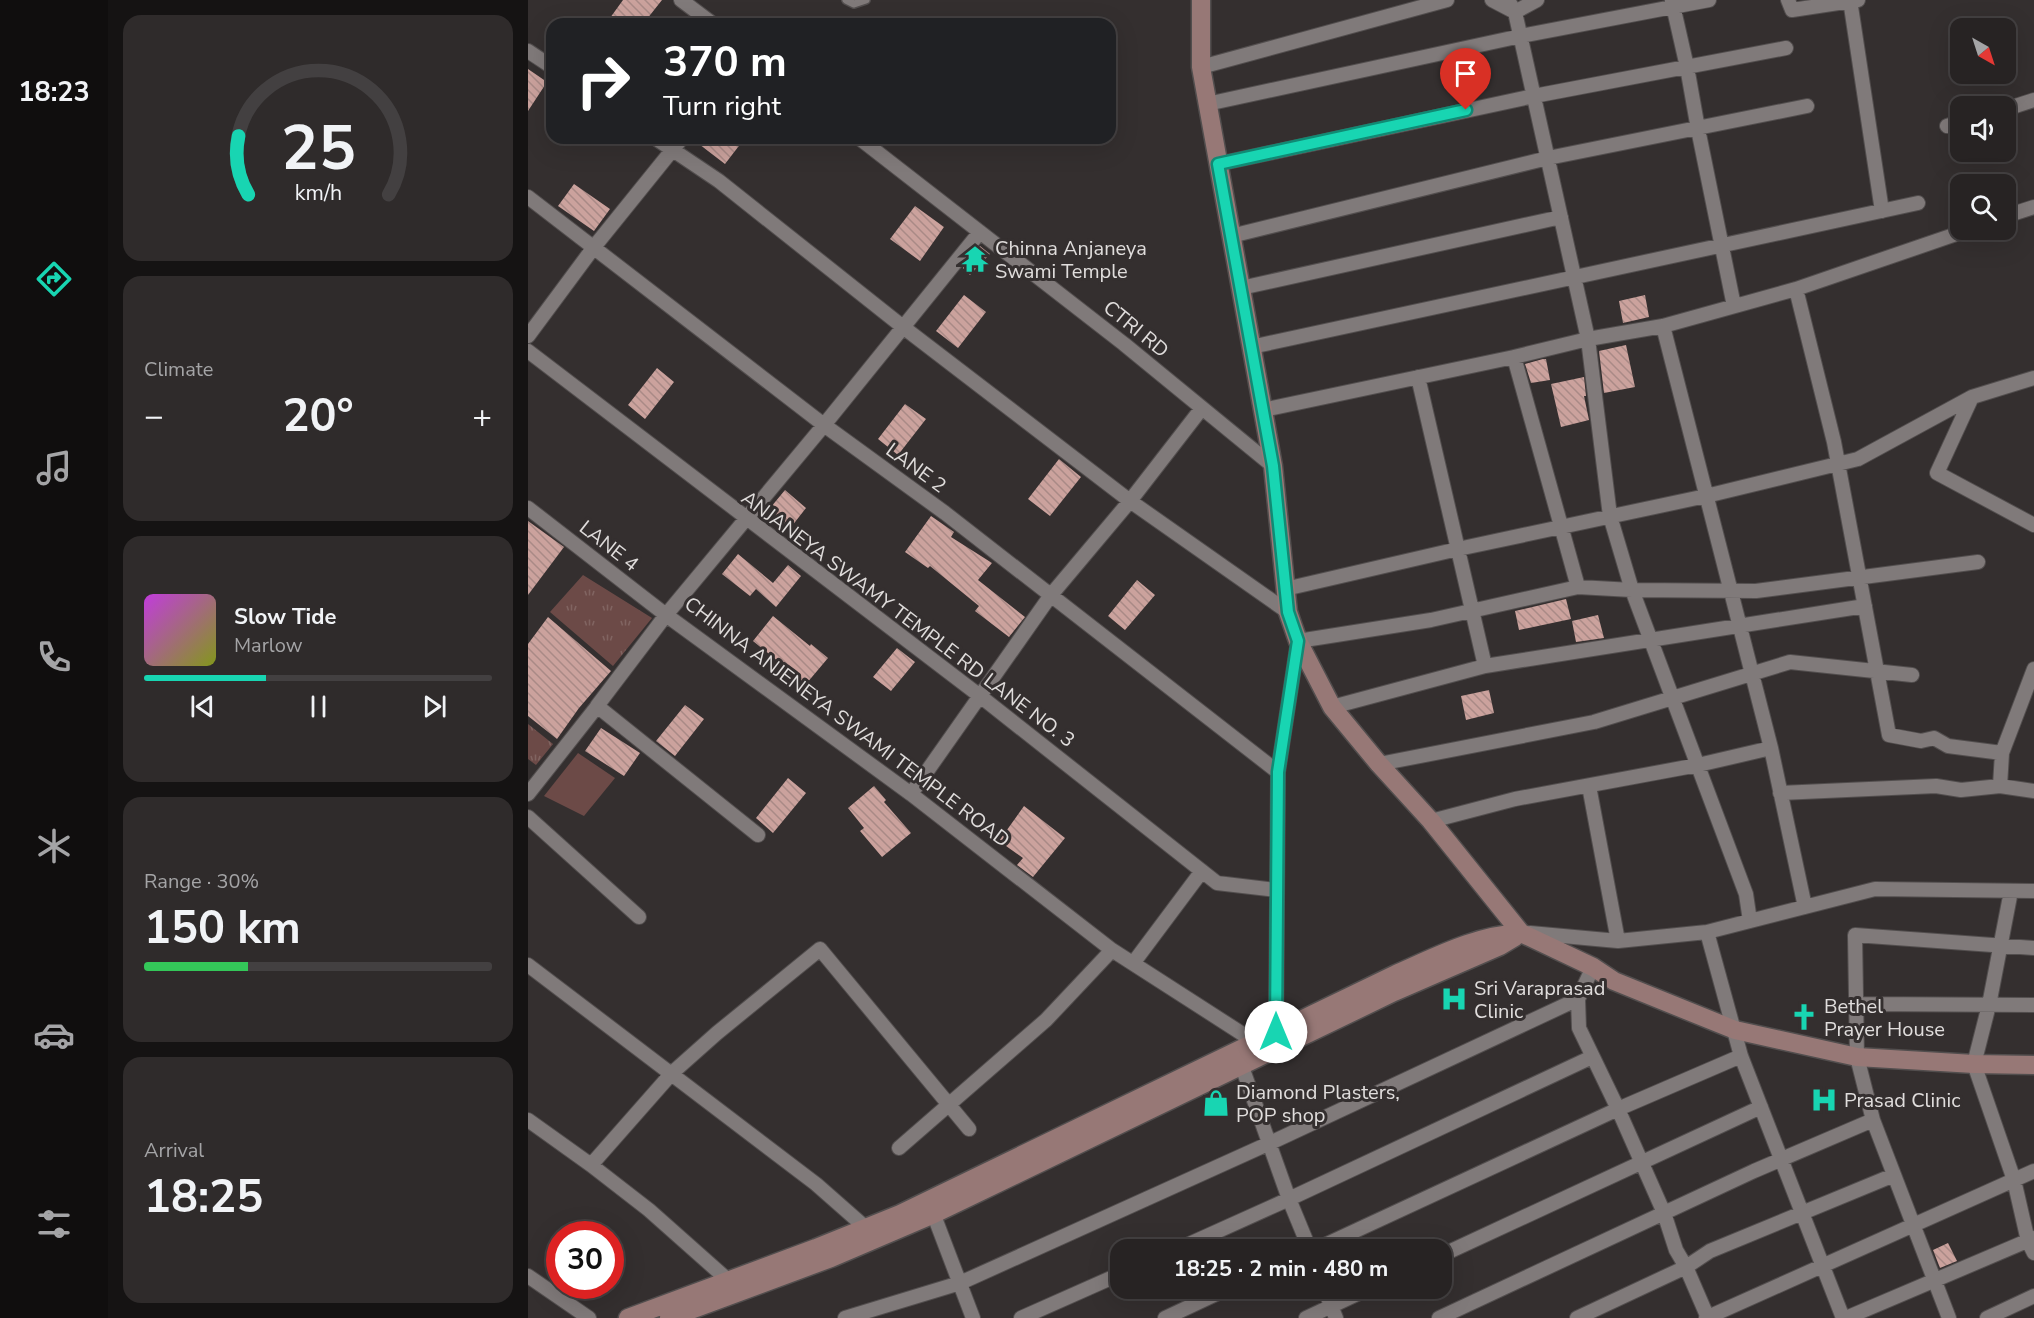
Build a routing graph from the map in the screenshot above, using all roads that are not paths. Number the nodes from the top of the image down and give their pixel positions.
1 (681, 0) edge
2 (846, 0) edge
3 (866, 0) edge
4 (1201, 0) edge
5 (1447, 0) edge
6 (1492, 0) edge
7 (1538, 0) edge
8 (1709, 0) edge
9 (1788, 0) edge
10 (1852, 1) edge
11 (1673, 3) edge
12 (1512, 6) edge
13 (705, 18) edge
14 (1521, 36) junction
15 (1786, 48) dead end
16 (528, 51) edge
17 (546, 64) edge
18 (1687, 67) junction
19 (1201, 68) junction
20 (1534, 96) junction
21 (2034, 100) edge
22 (1207, 104) junction
23 (1807, 106) dead end
24 (2016, 106) edge
25 (1699, 128) junction
26 (663, 144) edge
27 (678, 144) edge
28 (867, 144) edge
29 (673, 151) junction
30 (1548, 158) junction
31 (1218, 164) junction
32 (528, 197) edge
33 (1918, 203) dead end
34 (2034, 207) edge
35 (1882, 211) junction
36 (2016, 213) edge
37 (1561, 217) junction
38 (980, 232) junction
39 (1231, 236) junction
40 (1950, 236) edge
41 (1722, 245) junction
42 (594, 247) junction
43 (1574, 277) junction
44 (1241, 288) junction
45 (1796, 289) junction
46 (1734, 306) junction
47 (1663, 326) junction
48 (903, 327) junction
49 (528, 336) edge
50 (1588, 339) junction
51 (1251, 347) junction
52 (528, 351) edge
53 (1514, 357) junction
54 (1418, 377) junction
55 (2034, 378) edge
56 (1972, 398) junction
57 (1202, 408) junction
58 (1263, 410) junction
59 (824, 425) junction
60 (1838, 464) junction
61 (1273, 466) junction
62 (1706, 496) junction
63 (1130, 501) junction
64 (528, 508) edge
65 (1610, 516) junction
66 (745, 519) junction
67 (2034, 525) edge
68 (1561, 527) junction
69 (1458, 549) junction
70 (1978, 562) dead end
71 (1859, 577) junction
72 (1578, 587) junction
73 (1285, 589) junction
74 (1632, 590) junction
75 (1731, 591) junction
76 (1051, 595) junction
77 (1865, 606) junction
78 (1472, 611) junction
79 (1288, 612) junction
80 (666, 615) junction
81 (1740, 626) junction
82 (1651, 640) junction
83 (1298, 641) junction
84 (1485, 666) junction
85 (2034, 669) edge
86 (1877, 671) junction
87 (1752, 674) junction
88 (1912, 675) dead end
89 (980, 696) junction
90 (1673, 698) junction
91 (599, 704) junction
92 (1332, 707) junction
93 (1771, 748) junction
94 (2002, 753) junction
95 (1379, 764) junction
96 (1698, 765) junction
97 (1278, 772) junction
98 (1589, 786) junction
99 (2001, 786) junction
100 (2034, 790) edge
101 (1780, 793) junction
102 (528, 794) edge
103 (911, 794) junction
104 (528, 817) edge
105 (1431, 821) junction
106 (758, 835) dead end
107 (1202, 872) junction
108 (1276, 890) junction
109 (2011, 891) junction
110 (2034, 891) edge
111 (1805, 907) junction
112 (639, 917) dead end
113 (1750, 921) junction
114 (1707, 932) junction
115 (1521, 933) junction
116 (1618, 941) junction
117 (2000, 946) junction
118 (2034, 948) edge
119 (1112, 950) junction
120 (1134, 962) junction
121 (528, 965) edge
122 (1593, 967) junction
123 (1578, 999) junction
124 (1858, 1004) junction
125 (1989, 1005) junction
126 (2034, 1005) edge
127 (1735, 1030) junction
128 (1276, 1032) junction
129 (1255, 1042) junction
130 (1741, 1056) junction
131 (1592, 1057) junction
132 (1857, 1057) junction
133 (1241, 1064) junction
134 (1974, 1064) junction
135 (2034, 1065) edge
136 (672, 1073) junction
137 (951, 1105) junction
138 (1761, 1107) junction
139 (1618, 1109) junction
140 (528, 1120) edge
141 (1873, 1120) junction
142 (969, 1130) dead end
143 (1270, 1143) junction
144 (899, 1148) dead end
145 (1781, 1160) junction
146 (1641, 1161) junction
147 (591, 1165) junction
148 (2034, 1171) edge
149 (1894, 1175) junction
150 (2014, 1180) junction
151 (1290, 1199) junction
152 (931, 1207) junction
153 (1802, 1213) junction
154 (1664, 1214) junction
155 (1913, 1225) junction
156 (866, 1228) junction
157 (1201, 1239) edge
158 (1307, 1239) edge
159 (1336, 1239) edge
160 (2032, 1244) edge
161 (1452, 1250) edge
162 (1822, 1266) junction
163 (1686, 1267) junction
164 (528, 1276) edge
165 (1110, 1278) edge
166 (729, 1281) junction
167 (1935, 1282) junction
168 (960, 1283) junction
169 (2034, 1296) edge
170 (1206, 1299) edge
171 (1354, 1299) edge
172 (1334, 1312) edge
173 (589, 1318) edge
174 (628, 1318) edge
175 (669, 1318) edge
176 (845, 1318) edge
177 (973, 1318) edge
178 (1021, 1318) edge
179 (1165, 1318) edge
180 (1306, 1318) edge
181 (1439, 1318) edge
182 (1577, 1318) edge
183 (1708, 1318) edge
184 (1844, 1318) edge
185 (1949, 1318) edge
186 (1987, 1318) edge

1 - 13 street
2 - 3 lane
4 - 19 street
5 - 19 street
6 - 12 street
7 - 12 street
8 - 11 street
9 - 10 street
10 - 35 street
11 - 14 street
11 - 18 street
12 - 14 street
14 - 20 street
14 - 22 street
15 - 18 street
16 - 17 street
18 - 20 street
18 - 25 street
19 - 22 street
20 - 30 street
20 - 31 street
21 - 24 street
22 - 31 street
23 - 25 street
25 - 30 street
25 - 41 street
26 - 29 street
27 - 29 street
28 - 38 street, CTRI RD
29 - 42 street
29 - 48 street
30 - 37 street
30 - 39 street
31 - 39 street
32 - 42 street, LANE 2
33 - 35 street
34 - 36 street
35 - 41 street
37 - 43 street
37 - 44 street
38 - 48 street, CHINNA ANJENEYA SWAMI TEMPLE ROAD
38 - 57 street, CTRI RD
39 - 44 street
40 - 45 street
41 - 43 street
41 - 46 street
42 - 49 street
42 - 59 street, LANE 2
43 - 50 street
43 - 51 street
44 - 51 street
45 - 46 street
45 - 60 street
46 - 47 street
47 - 50 street
47 - 62 street
48 - 59 street, CHINNA ANJENEYA SWAMI TEMPLE ROAD
48 - 63 street
50 - 53 street
50 - 65 street
51 - 58 street
52 - 66 street, ANJANEYA SWAMY TEMPLE RD LANE NO. 3
53 - 54 street
53 - 68 street
54 - 58 street
54 - 69 street
55 - 56 street
56 - 60 street
56 - 67 street
57 - 61 street, CTRI RD
57 - 63 street
58 - 61 street
59 - 66 street, CHINNA ANJENEYA SWAMI TEMPLE ROAD
59 - 76 street, LANE 2
60 - 62 street
60 - 71 street
61 - 73 street
62 - 65 street
62 - 75 street
63 - 76 street
63 - 79 street
64 - 80 street, LANE 4
65 - 68 street
65 - 74 street
66 - 80 street, CHINNA ANJENEYA SWAMI TEMPLE ROAD
66 - 89 street, ANJANEYA SWAMY TEMPLE RD LANE NO. 3
68 - 69 street
68 - 72 street
69 - 73 street
69 - 78 street
70 - 71 street
71 - 75 street
71 - 77 street
72 - 74 street
72 - 78 street
73 - 79 street
74 - 75 street
74 - 82 street
75 - 81 street
76 - 89 street
76 - 97 street, LANE 2
77 - 81 street
77 - 86 street
78 - 83 street
78 - 84 street
79 - 83 street
80 - 91 street
80 - 103 street, CHINNA ANJENEYA SWAMI TEMPLE ROAD
81 - 82 street
81 - 87 street
82 - 84 street
82 - 90 street
83 - 92 street
83 - 97 street
84 - 92 street
85 - 94 street
86 - 87 street
86 - 88 street
86 - 94 street
87 - 90 street
87 - 93 street
89 - 103 street
89 - 107 street, ANJANEYA SWAMY TEMPLE RD LANE NO. 3
90 - 95 street
90 - 96 street
91 - 102 street
91 - 106 street
92 - 95 street
93 - 96 street
93 - 101 street
94 - 99 street
95 - 105 street
96 - 98 street
96 - 113 street
97 - 108 street
98 - 105 street
98 - 116 street
99 - 100 street
99 - 101 street
101 - 111 street
103 - 119 street, CHINNA ANJENEYA SWAMI TEMPLE ROAD
104 - 112 street
105 - 115 street
107 - 108 street, ANJANEYA SWAMY TEMPLE RD LANE NO. 3
107 - 120 street
108 - 128 street
109 - 110 street
109 - 111 street
109 - 117 street
111 - 113 street
113 - 114 street
114 - 116 street
114 - 127 street
115 - 116 street
115 - 122 street
115 - 128 street
115 - 133 street
117 - 118 street
117 - 124 street
117 - 125 street
119 - 120 street, CHINNA ANJENEYA SWAMI TEMPLE ROAD
119 - 137 street
120 - 129 street, CHINNA ANJENEYA SWAMI TEMPLE ROAD
121 - 136 street
122 - 123 street
122 - 127 street
123 - 131 street
123 - 143 street
124 - 125 street
124 - 132 street
125 - 126 street
125 - 134 street
127 - 130 street
127 - 132 street
128 - 129 street
129 - 152 street
130 - 138 street
130 - 139 street
131 - 139 street
131 - 151 street
132 - 134 street
132 - 141 street
133 - 143 street
133 - 152 street
134 - 135 street
134 - 150 street
136 - 137 street
136 - 147 street
136 - 156 street
137 - 142 street
137 - 144 street
138 - 145 street
138 - 146 street
139 - 146 street
139 - 159 street
140 - 147 street
141 - 145 street
141 - 149 street
143 - 151 street
143 - 168 street
145 - 153 street
145 - 154 street
146 - 154 street
146 - 161 street
147 - 166 street
148 - 150 street
149 - 153 street
149 - 155 street
150 - 155 street
150 - 160 street
151 - 157 street
151 - 158 street
152 - 156 street
152 - 168 street
152 - 175 street
153 - 162 street
153 - 163 street
154 - 163 street
154 - 181 street
155 - 162 street
155 - 167 street
156 - 166 street
160 - 167 street
162 - 183 street
162 - 184 street
163 - 182 street
163 - 183 street
164 - 173 street
165 - 178 street
166 - 174 street
167 - 184 street
167 - 185 street
168 - 176 street
168 - 177 street
169 - 186 street
170 - 179 street
171 - 172 street
172 - 180 street

